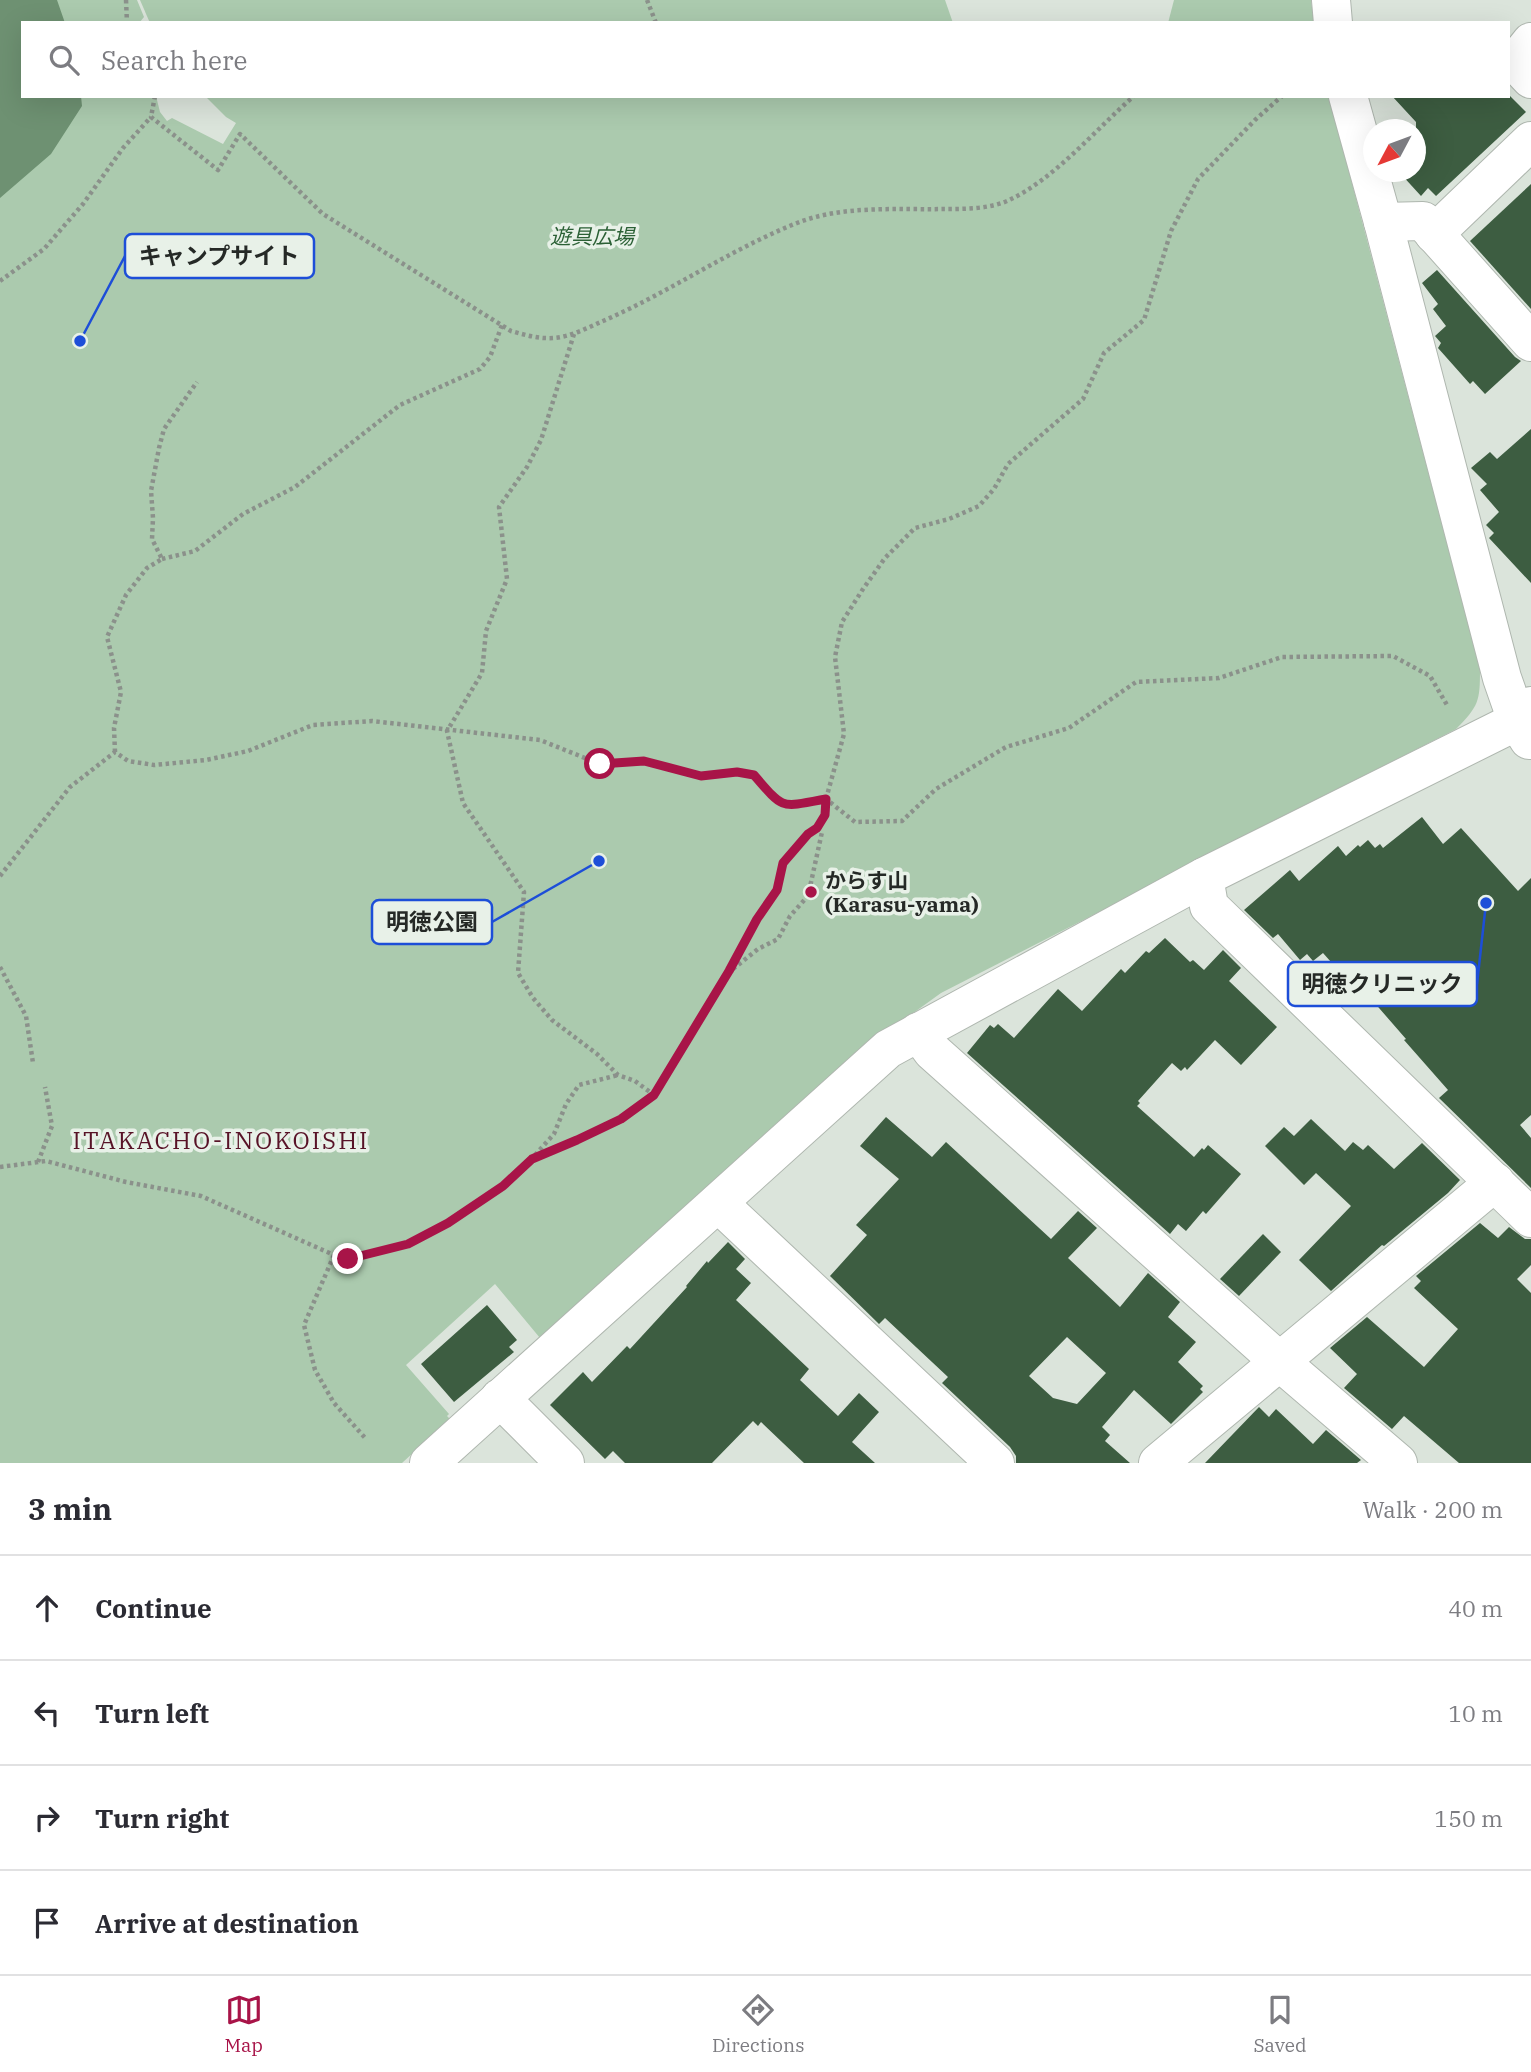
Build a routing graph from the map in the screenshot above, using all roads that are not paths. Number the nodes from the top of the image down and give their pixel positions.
1 (1331, 0) edge
2 (1334, 21) edge
3 (1531, 42) edge
4 (1531, 79) edge
5 (1349, 98) edge
6 (1531, 141) edge
7 (1383, 222) junction
8 (1434, 234) junction
9 (1531, 342) edge
10 (1526, 723) edge
11 (1204, 877) junction
12 (918, 1032) junction
13 (1495, 1182) junction
14 (718, 1203) junction
15 (1531, 1218) edge
16 (1280, 1362) junction
17 (500, 1398) junction
18 (429, 1463) edge
19 (565, 1463) edge
20 (995, 1463) edge
21 (1158, 1463) edge
22 (1398, 1463) edge

1 - 2 street
3 - 4 street
5 - 7 street
6 - 8 street
7 - 8 street
7 - 10 street
8 - 9 street
10 - 11 street
11 - 12 street
11 - 13 street
12 - 14 street
12 - 16 street
13 - 15 street
13 - 16 street
14 - 17 street
14 - 20 street
16 - 21 street
16 - 22 street
17 - 18 street
17 - 19 street

